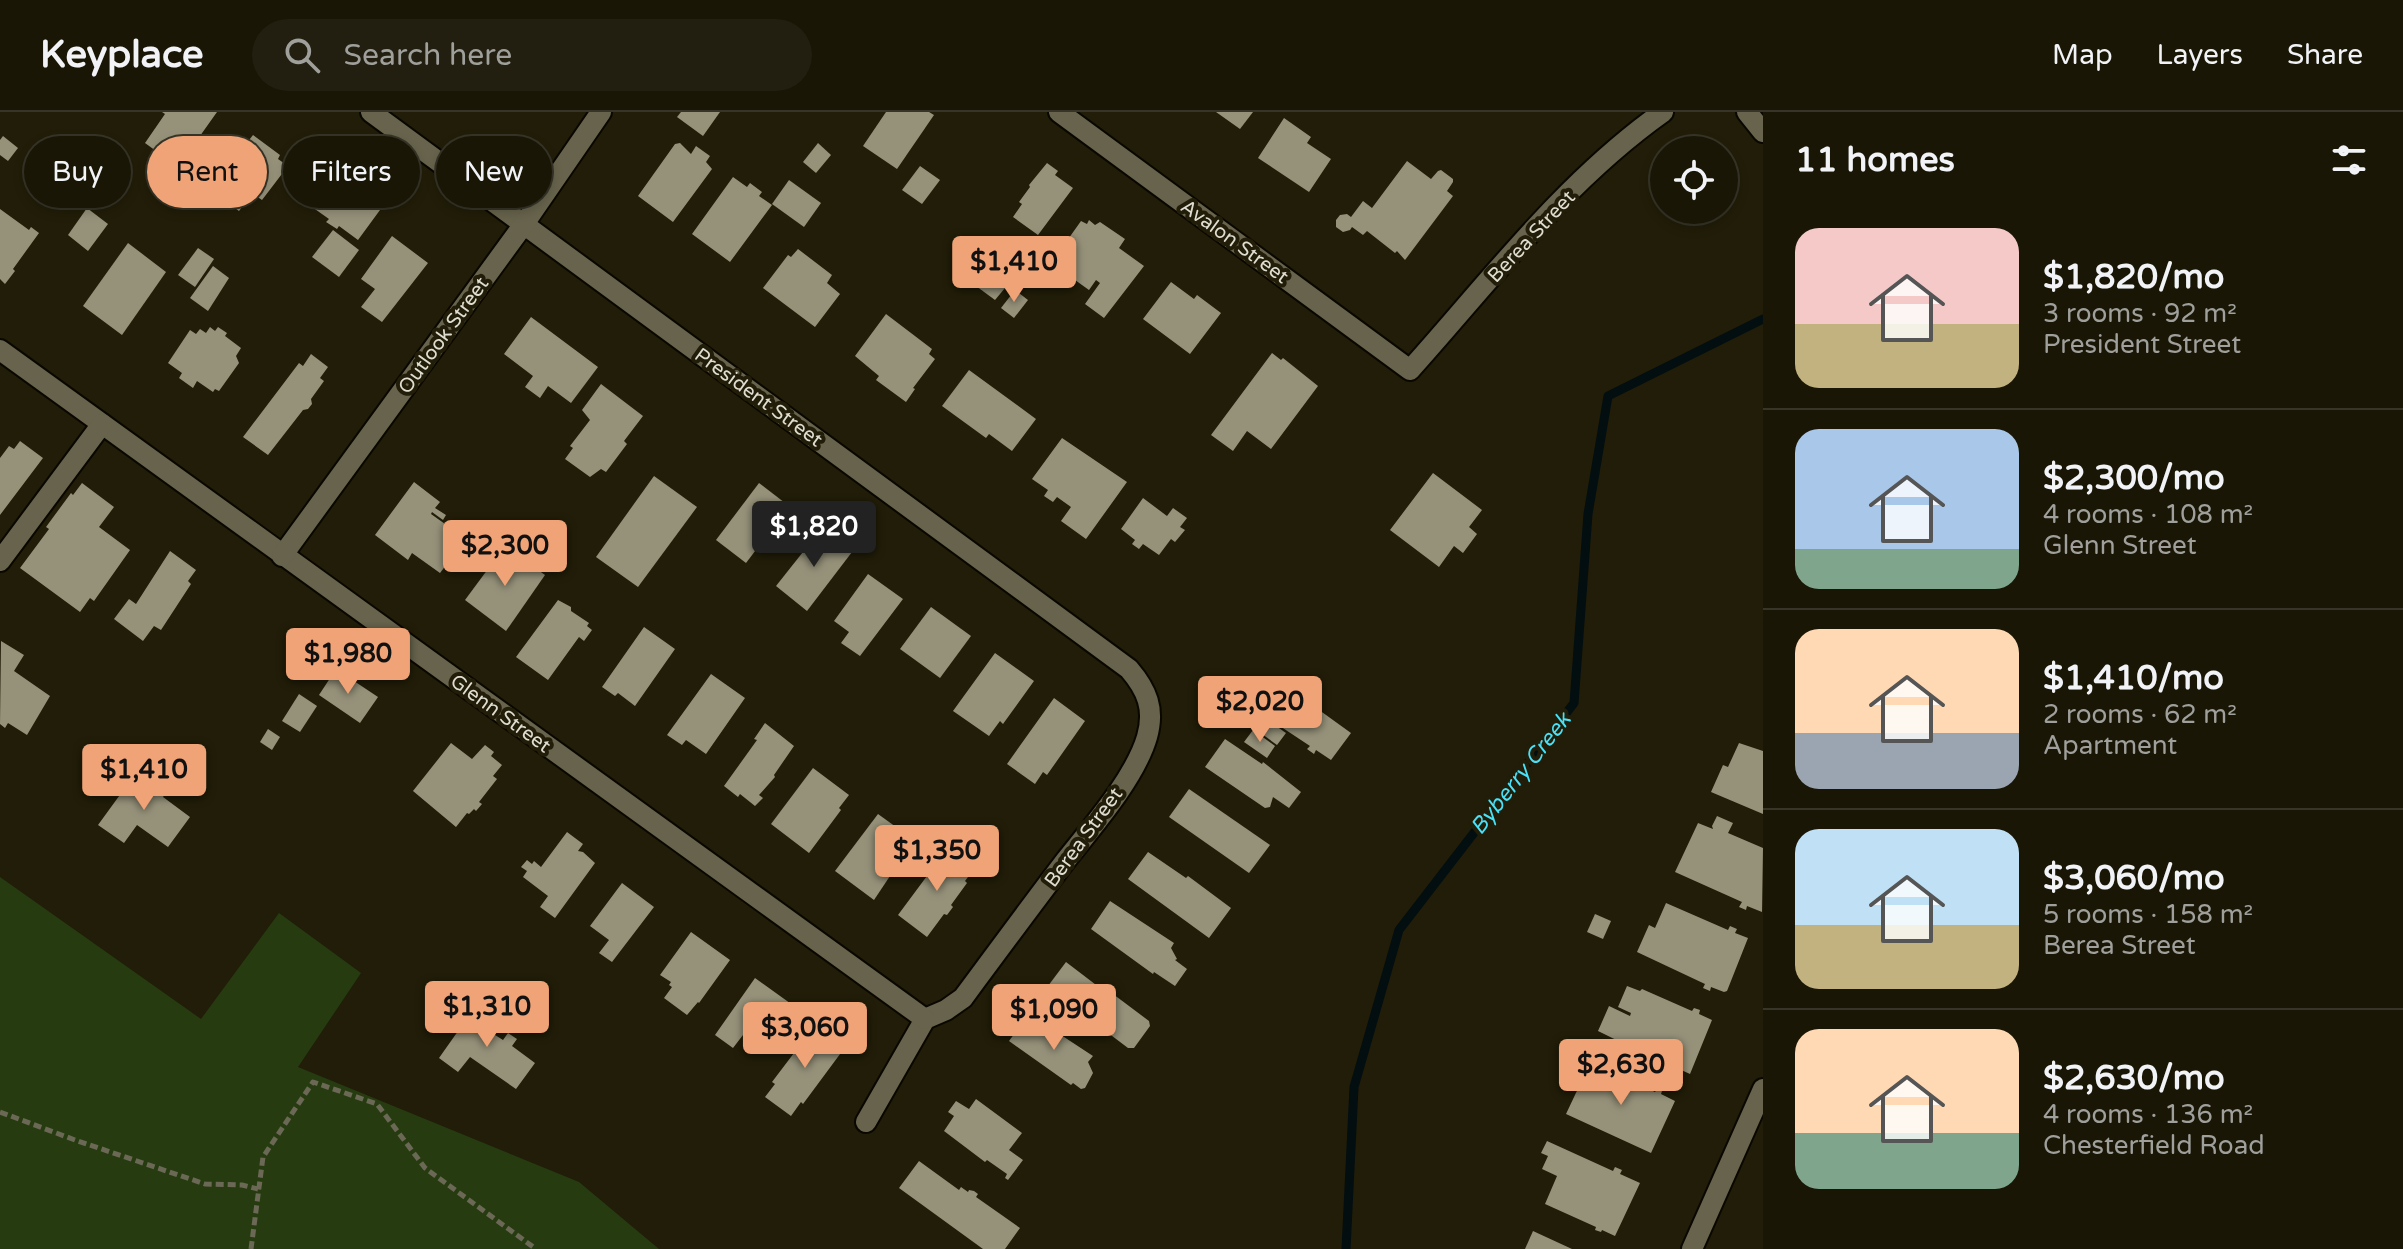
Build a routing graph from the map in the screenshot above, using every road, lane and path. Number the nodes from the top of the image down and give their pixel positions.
1 (371, 112) edge
2 (601, 112) edge
3 (1059, 112) edge
4 (1663, 112) edge
5 (1747, 112) edge
6 (1763, 132) edge
7 (524, 224) junction
8 (0, 350) edge
9 (1410, 370) joint
10 (102, 424) junction
11 (282, 556) junction
12 (0, 561) edge
13 (1144, 686) joint
14 (925, 1019) junction
15 (1763, 1089) edge
16 (0, 1112) edge
17 (866, 1122) dead end
18 (258, 1189) junction
19 (251, 1249) edge
20 (536, 1249) edge
21 (1692, 1249) edge

1 - 7 street, President Street
2 - 7 street, Outlook Street
3 - 9 street, Avalon Street
4 - 9 street, Berea Street
5 - 6 street
7 - 11 street, Outlook Street
7 - 13 street, President Street
8 - 10 street, Glenn Street
10 - 11 street, Glenn Street
10 - 12 street
11 - 14 street, Glenn Street
13 - 14 street, Berea Street
14 - 17 street
15 - 21 street
16 - 18 path
18 - 19 path
18 - 20 path

